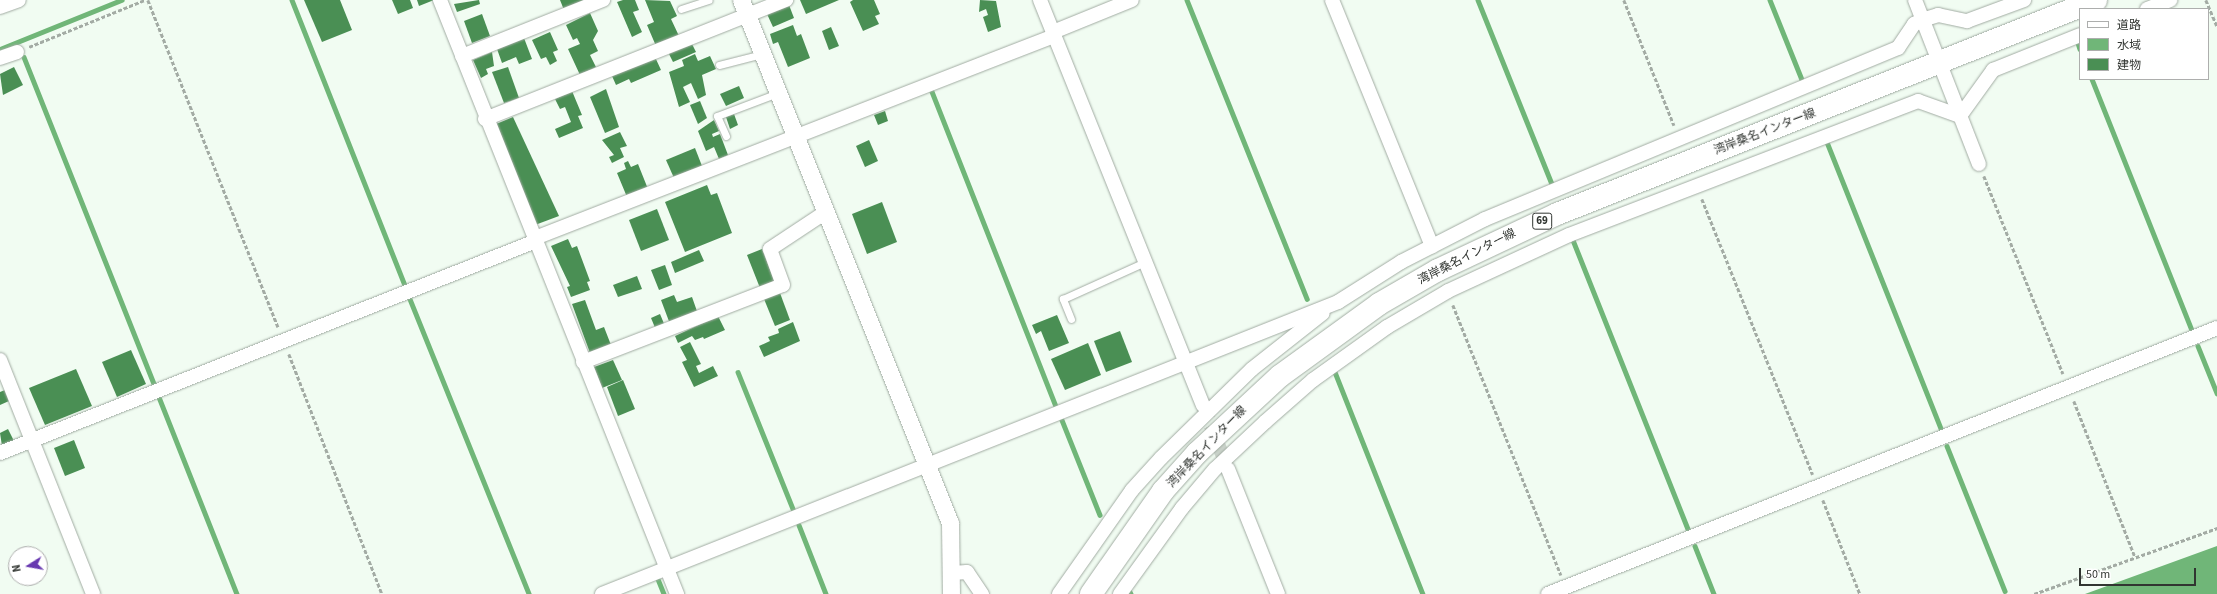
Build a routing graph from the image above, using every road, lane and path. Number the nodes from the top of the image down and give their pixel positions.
1 (19, 0) edge
2 (146, 0) edge
3 (440, 0) edge
4 (603, 0) edge
5 (709, 0) edge
6 (741, 0) edge
7 (786, 0) edge
8 (1040, 0) edge
9 (1132, 0) edge
10 (1332, 0) edge
11 (1624, 0) edge
12 (1915, 0) edge
13 (2024, 0) edge
14 (2096, 0) edge
15 (2170, 0) edge
16 (2206, 0) edge
17 (0, 7) edge
18 (2150, 8) edge
19 (681, 9) dead end
20 (747, 16) junction
21 (1922, 20) junction
22 (2217, 26) edge
23 (1053, 34) junction
24 (2079, 35) edge
25 (17, 52) joint
26 (763, 54) junction
27 (462, 56) junction
28 (0, 58) edge
29 (1939, 62) junction
30 (719, 65) dead end
31 (778, 93) junction
32 (1960, 116) junction
33 (485, 119) junction
34 (726, 136) dead end
35 (795, 136) junction
36 (1679, 138) junction
37 (1979, 164) joint
38 (1697, 185) junction
39 (826, 212) junction
40 (536, 239) junction
41 (1432, 246) junction
42 (1145, 262) junction
43 (1448, 291) junction
44 (1338, 302) junction
45 (1071, 319) dead end
46 (2217, 328) edge
47 (283, 340) junction
48 (0, 360) edge
49 (1185, 361) junction
50 (583, 362) junction
51 (2069, 387) junction
52 (1203, 406) tunnel mouth
53 (32, 440) junction
54 (0, 453) edge
55 (927, 464) junction
56 (1228, 469) tunnel mouth
57 (1818, 488) junction
58 (2217, 528) edge
59 (2135, 557) junction
60 (667, 569) junction
61 (952, 572) junction
62 (1566, 587) junction
63 (92, 594) edge
64 (382, 594) edge
65 (602, 594) edge
66 (677, 594) edge
67 (951, 594) edge
68 (982, 594) edge
69 (1059, 594) edge
70 (1091, 594) edge
71 (1120, 594) edge
72 (1278, 594) edge
73 (1548, 594) edge
74 (1860, 594) edge
75 (2034, 594) edge

1 - 17 street
2 - 25 path
2 - 47 path
3 - 27 street
4 - 27 street
5 - 19 lane
6 - 20 street
7 - 20 street
8 - 23 street
9 - 23 street
10 - 41 street
11 - 36 path
12 - 21 street
13 - 21 street
14 - 29 main road, 湾岸桑名インター線 / 69
15 - 18 street
16 - 22 path
20 - 26 street
20 - 33 street
21 - 29 street
21 - 36 street
23 - 35 street
23 - 42 street
24 - 32 street
25 - 28 street
26 - 30 lane
26 - 31 street
27 - 33 street
29 - 32 street
29 - 70 main road, 湾岸桑名インター線 / 69
31 - 34 lane
31 - 35 street
32 - 37 street
32 - 38 street
33 - 40 street
35 - 39 street
35 - 40 street
36 - 41 street
37 - 51 path
38 - 43 street
38 - 57 path
39 - 50 street
39 - 55 street
40 - 47 street
40 - 50 street
41 - 44 street
42 - 45 lane
42 - 49 street
43 - 62 path
43 - 71 street
44 - 49 street
44 - 69 street
46 - 51 street
47 - 53 street
47 - 64 path
48 - 53 street
49 - 52 street
49 - 55 street
50 - 60 street
51 - 57 street
51 - 59 path
53 - 54 street
53 - 63 street
55 - 60 street
55 - 61 street
56 - 72 street
57 - 62 street
57 - 74 path
58 - 59 path
59 - 75 path
60 - 65 street
60 - 66 street
61 - 67 street
61 - 68 street
62 - 73 street

